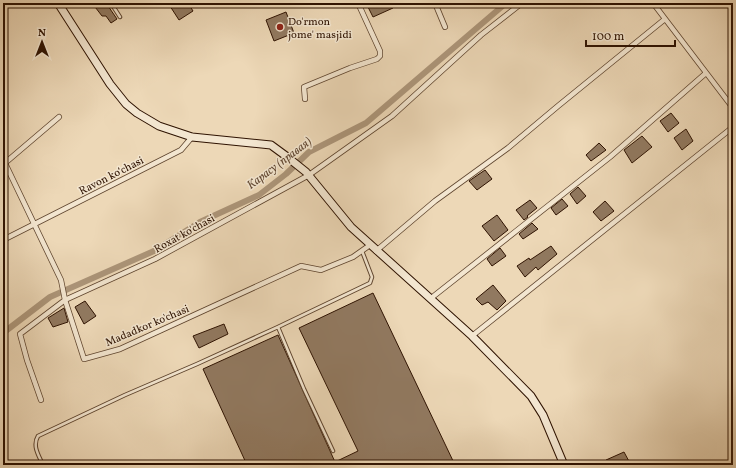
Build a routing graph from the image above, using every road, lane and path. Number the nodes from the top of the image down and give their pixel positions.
1 (58, 3) edge
2 (111, 3) edge
3 (358, 3) edge
4 (434, 3) edge
5 (522, 3) edge
6 (653, 3) edge
7 (120, 17) dead end
8 (665, 19) junction
9 (445, 27) dead end
10 (706, 73) junction
11 (305, 99) dead end
12 (733, 108) edge
13 (60, 117) dead end
14 (733, 127) edge
15 (192, 137) junction
16 (4, 161) edge
17 (308, 174) junction
18 (35, 224) junction
19 (3, 240) edge
20 (370, 245) junction
21 (362, 251) junction
22 (376, 251) junction
23 (430, 299) junction
24 (65, 300) junction
25 (278, 327) junction
26 (472, 336) junction
27 (41, 400) dead end
28 (333, 451) dead end
29 (43, 465) edge
30 (564, 465) edge

1 - 15 main road
2 - 7 lane
3 - 11 street
4 - 9 street
5 - 17 street, Roxat ko'chasi
6 - 8 street
8 - 10 street
8 - 22 street
10 - 12 street
10 - 23 street
13 - 16 street
14 - 26 street
15 - 17 main road
15 - 18 street, Ravon koʻchasi
16 - 18 street, Madadkor ko'chasi
17 - 20 main road
17 - 24 street, Roxat ko'chasi
18 - 19 street, Ravon koʻchasi
18 - 24 street, Madadkor ko'chasi
20 - 21 street, Madadkor ko'chasi
20 - 22 main road
21 - 24 street, Madadkor ko'chasi
21 - 25 lane
22 - 23 main road
23 - 26 main road
24 - 27 street, Roxat ko'chasi
25 - 28 lane
25 - 29 lane
26 - 30 main road

